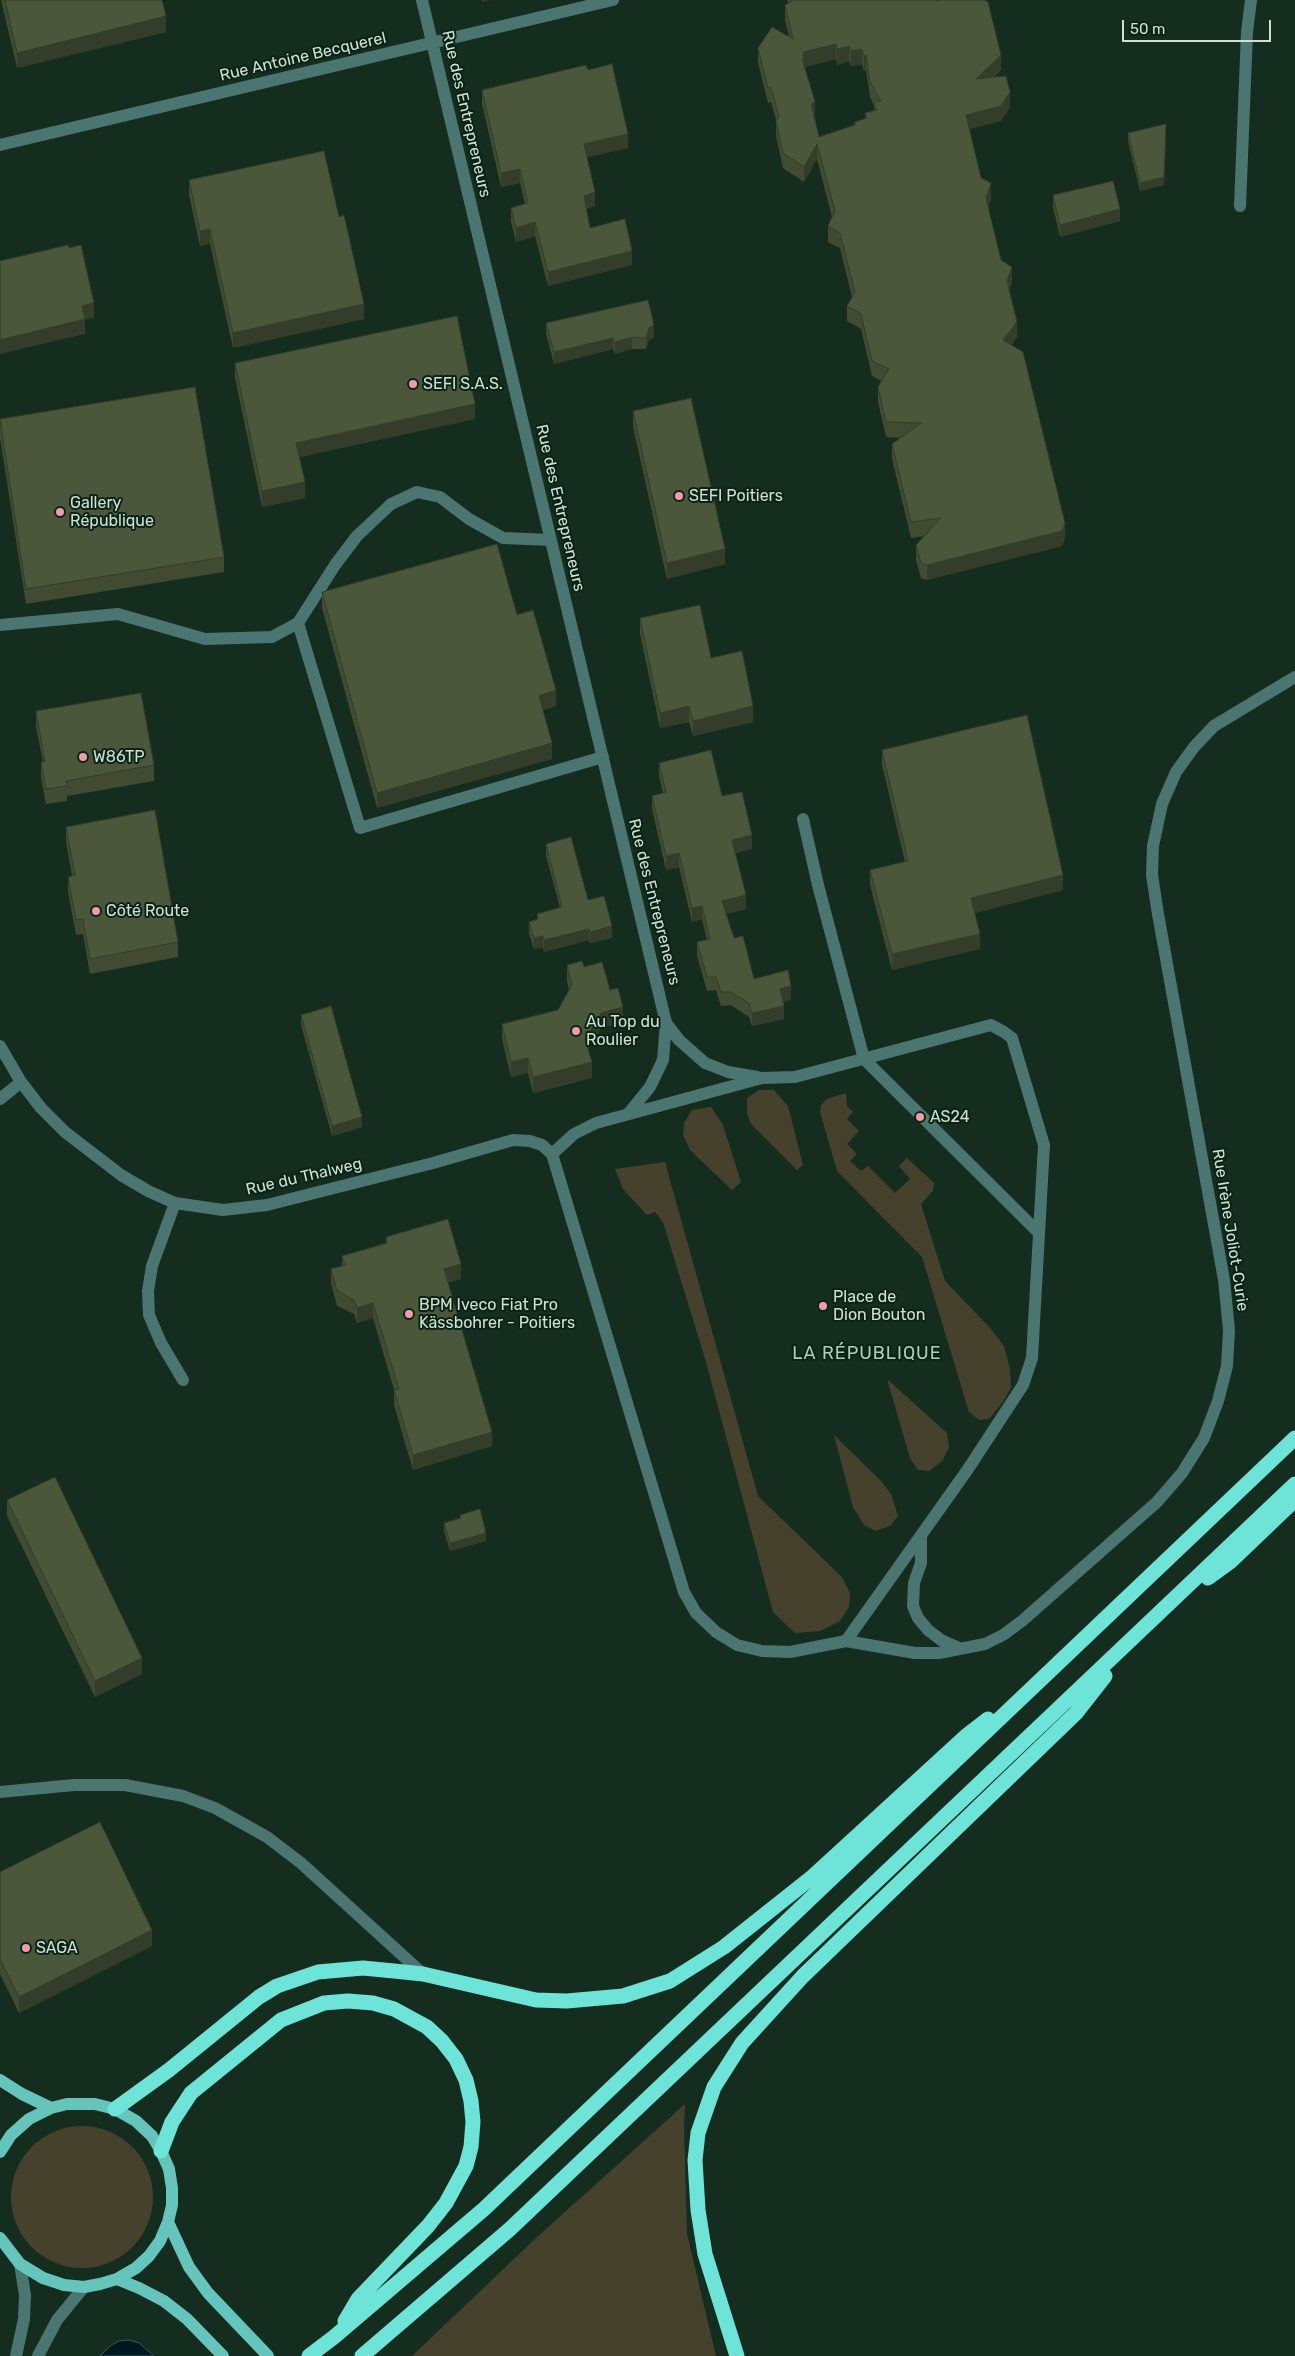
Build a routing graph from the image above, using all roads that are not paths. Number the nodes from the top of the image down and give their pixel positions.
1 (422, 0) edge
2 (613, 0) edge
3 (1252, 0) edge
4 (432, 43) junction
5 (0, 145) edge
6 (1240, 206) dead end
7 (551, 540) junction
8 (298, 623) junction
9 (0, 625) edge
10 (1295, 677) edge
11 (603, 757) junction
12 (803, 819) dead end
13 (666, 1023) junction
14 (0, 1046) edge
15 (864, 1060) junction
16 (762, 1078) junction
17 (20, 1082) junction
18 (0, 1099) edge
19 (628, 1114) junction
20 (552, 1154) junction
21 (175, 1203) junction
22 (1039, 1233) junction
23 (183, 1380) dead end
24 (1295, 1438) edge
25 (1295, 1484) edge
26 (1295, 1500) edge
27 (921, 1536) junction
28 (1160, 1613) junction
29 (1136, 1636) junction
30 (846, 1641) junction
31 (959, 1648) junction
32 (1048, 1672) junction
33 (0, 1792) edge
34 (423, 1974) junction
35 (0, 2080) edge
36 (51, 2108) junction
37 (114, 2109) junction
38 (162, 2150) junction
39 (0, 2152) edge
40 (168, 2222) junction
41 (0, 2238) edge
42 (20, 2264) junction
43 (117, 2279) junction
44 (84, 2287) junction
45 (336, 2335) junction
46 (16, 2356) edge
47 (38, 2356) edge
48 (223, 2356) edge
49 (268, 2356) edge
50 (309, 2356) edge
51 (362, 2356) edge
52 (737, 2356) edge

1 - 4 street, Rue des Entrepreneurs
2 - 4 street, Rue Antoine Becquerel
3 - 6 street
4 - 5 street, Rue Antoine Becquerel
4 - 7 street, Rue des Entrepreneurs
7 - 8 street
7 - 11 street, Rue des Entrepreneurs
8 - 9 street
8 - 11 street
10 - 31 street, Rue Irène Joliot-Curie
11 - 13 street, Rue des Entrepreneurs
12 - 15 street
13 - 16 street
13 - 19 street
14 - 17 street, Rue du Thalweg
15 - 16 street
15 - 22 street
15 - 22 street
16 - 19 street
17 - 18 street
17 - 21 street, Rue du Thalweg
19 - 20 street
20 - 21 street, Rue du Thalweg
20 - 30 street
21 - 23 street
22 - 27 street
24 - 32 highway
25 - 28 highway
26 - 28 highway
27 - 30 street
27 - 31 street
28 - 29 highway
29 - 51 highway
29 - 52 highway
30 - 31 street, Rue Irène Joliot-Curie
32 - 34 highway
32 - 45 highway
33 - 34 street
34 - 37 highway
35 - 36 main road
36 - 37 main road
36 - 39 main road
37 - 38 main road
38 - 40 main road
38 - 45 highway
40 - 43 main road
40 - 49 main road
41 - 42 main road
42 - 44 main road
42 - 46 street
43 - 44 main road
43 - 48 main road
44 - 47 street
45 - 50 highway

